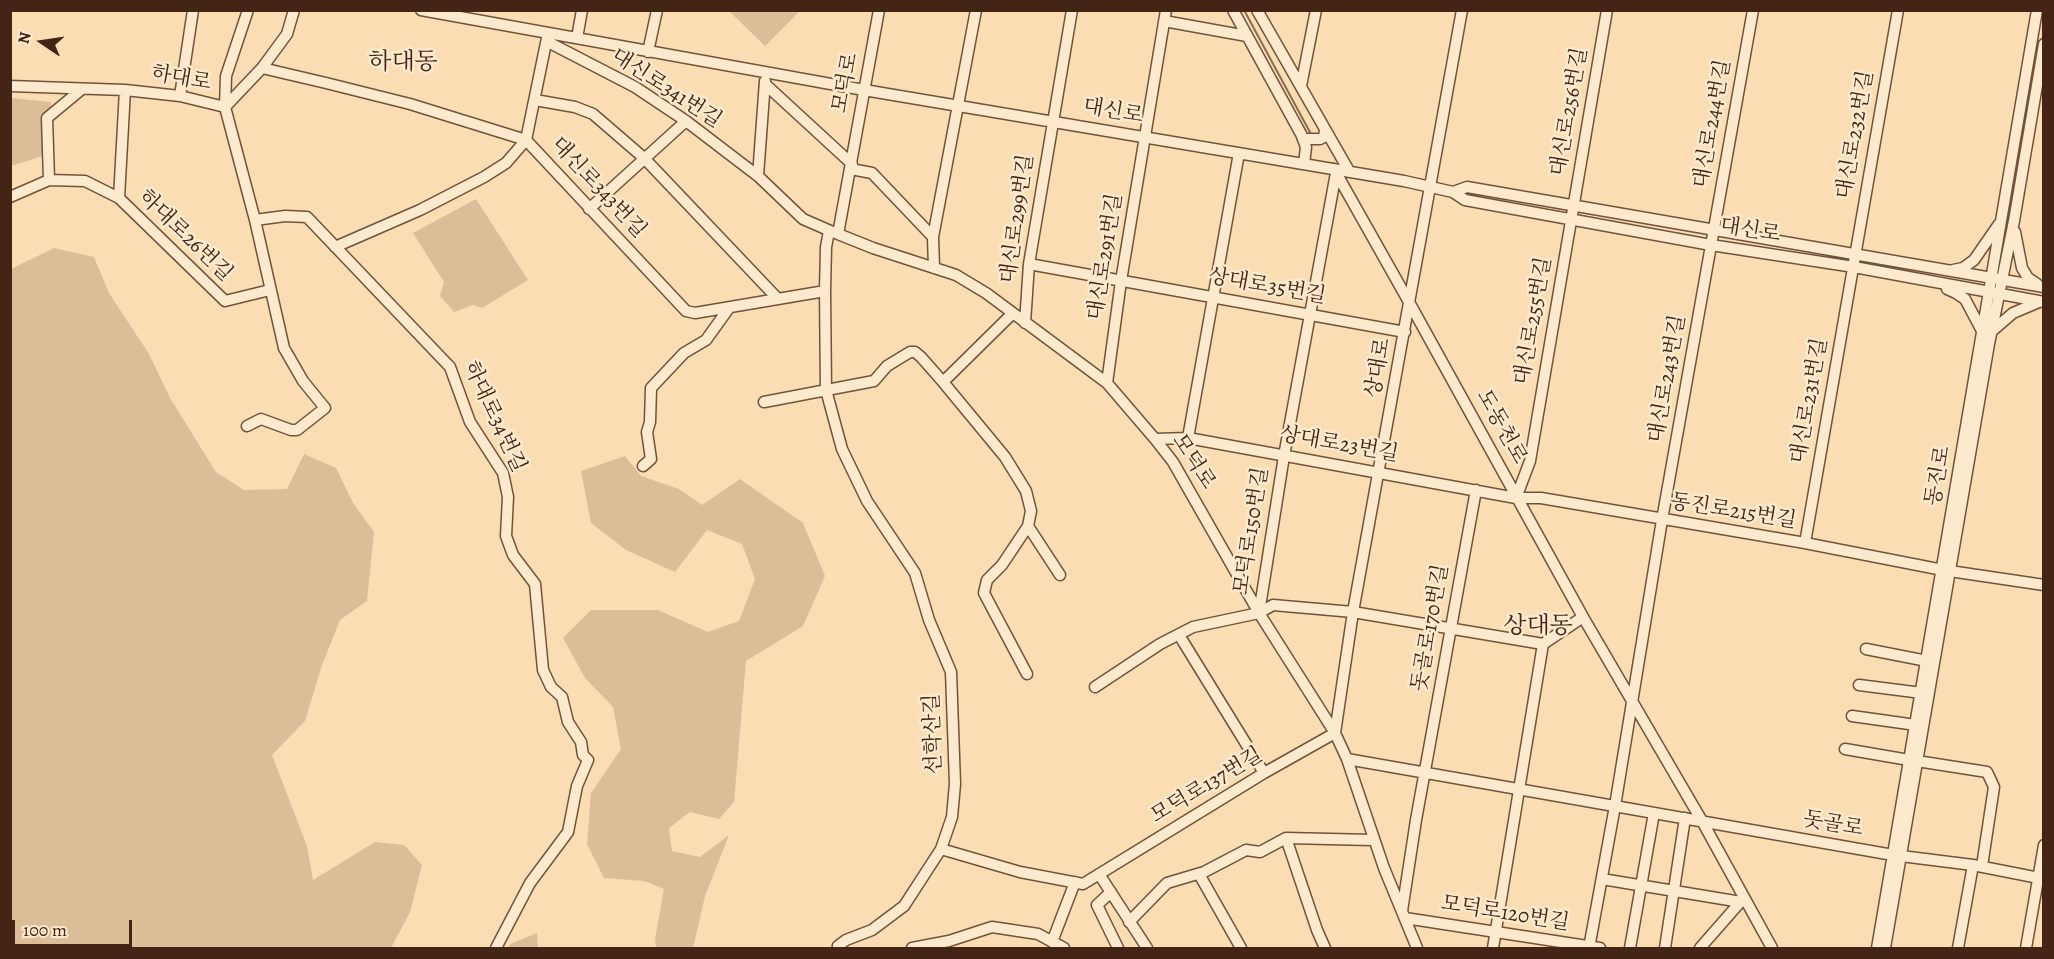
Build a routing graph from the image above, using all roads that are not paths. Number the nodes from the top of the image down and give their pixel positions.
1 (193, 10) edge
2 (248, 10) edge
3 (294, 10) edge
4 (421, 10) edge
5 (582, 10) edge
6 (657, 10) edge
7 (879, 10) edge
8 (976, 10) edge
9 (1072, 10) edge
10 (1233, 10) edge
11 (1257, 10) edge
12 (1316, 10) edge
13 (1462, 10) edge
14 (1607, 10) edge
15 (1753, 10) edge
16 (1898, 10) edge
17 (2037, 10) edge
18 (484, 16) edge
19 (1165, 16) edge
20 (1247, 36) junction
21 (547, 37) junction
22 (576, 38) junction
23 (2043, 44) edge
24 (648, 52) junction
25 (262, 68) junction
26 (765, 79) junction
27 (10, 86) edge
28 (1301, 86) junction
29 (82, 89) junction
30 (125, 90) junction
31 (864, 90) junction
32 (180, 96) junction
33 (535, 100) junction
34 (959, 105) junction
35 (225, 107) junction
36 (686, 121) junction
37 (1053, 121) junction
38 (1325, 130) junction
39 (1144, 136) junction
40 (1303, 139) junction
41 (526, 140) junction
42 (1239, 153) junction
43 (644, 158) junction
44 (1304, 164) junction
45 (852, 166) junction
46 (1335, 171) junction
47 (1349, 171) junction
48 (758, 176) junction
49 (49, 180) junction
50 (1430, 187) junction
51 (1454, 192) junction
52 (10, 197) edge
53 (119, 198) junction
54 (1574, 205) junction
55 (589, 208) junction
56 (2002, 218) junction
57 (255, 220) junction
58 (1571, 220) junction
59 (2014, 221) junction
60 (1714, 229) junction
61 (834, 232) junction
62 (933, 237) junction
63 (1711, 245) junction
64 (335, 247) junction
65 (1856, 254) junction
66 (1029, 264) junction
67 (1854, 267) junction
68 (934, 268) junction
69 (1948, 270) junction
70 (1997, 279) junction
71 (1121, 281) junction
72 (1934, 282) junction
73 (2042, 286) edge
74 (270, 290) junction
75 (825, 291) junction
76 (1994, 292) junction
77 (1215, 297) junction
78 (778, 299) junction
79 (1409, 302) junction
80 (2042, 302) edge
81 (729, 308) junction
82 (1012, 314) junction
83 (1310, 315) junction
84 (1025, 322) junction
85 (1405, 332) junction
86 (1987, 332) junction
87 (944, 382) junction
88 (1107, 383) junction
89 (826, 390) junction
90 (764, 402) dead end
91 (247, 426) dead end
92 (1188, 438) junction
93 (1155, 439) junction
94 (1284, 456) junction
95 (643, 465) dead end
96 (1379, 472) junction
97 (1476, 490) junction
98 (1516, 498) junction
99 (1662, 520) junction
100 (1028, 526) junction
101 (1805, 543) junction
102 (1947, 570) junction
103 (1060, 575) dead end
104 (2043, 585) edge
105 (1353, 612) junction
106 (1259, 613) junction
107 (1583, 617) junction
108 (1450, 628) junction
109 (1179, 635) junction
110 (1543, 644) junction
111 (1866, 649) dead end
112 (1927, 661) junction
113 (1027, 674) dead end
114 (1859, 685) dead end
115 (1095, 687) dead end
116 (1922, 693) junction
117 (1633, 704) junction
118 (1852, 716) dead end
119 (1916, 725) junction
120 (1335, 733) junction
121 (1845, 749) dead end
122 (1347, 759) junction
123 (1913, 760) junction
124 (1424, 772) junction
125 (1264, 773) junction
126 (1519, 789) junction
127 (1615, 806) junction
128 (1654, 813) junction
129 (1685, 818) junction
130 (1702, 821) junction
131 (1286, 838) junction
132 (1373, 840) junction
133 (2043, 845) edge
134 (941, 849) junction
135 (1897, 856) junction
136 (1977, 865) junction
137 (1099, 874) junction
138 (1199, 874) junction
139 (2041, 878) edge
140 (1602, 879) junction
141 (1076, 882) junction
142 (1642, 885) junction
143 (1675, 891) junction
144 (1111, 892) junction
145 (1742, 900) junction
146 (1404, 915) junction
147 (1129, 922) junction
148 (1496, 932) junction
149 (1052, 942) junction
150 (496, 948) edge
151 (840, 948) edge
152 (912, 948) edge
153 (1064, 948) edge
154 (1118, 948) edge
155 (1147, 948) edge
156 (1241, 948) edge
157 (1325, 948) edge
158 (1417, 948) edge
159 (1492, 948) edge
160 (1592, 948) edge
161 (1630, 948) edge
162 (1665, 948) edge
163 (1700, 948) edge
164 (1772, 948) edge
165 (1877, 948) edge
166 (1885, 948) edge
167 (1958, 948) edge
168 (2026, 948) edge

1 - 32 street
2 - 35 street
3 - 25 street, 하대로
4 - 18 street, 대신로
5 - 22 street
6 - 24 street
7 - 31 street, 모덕로
8 - 34 street
9 - 37 street, 대신로299번길
10 - 20 street
11 - 28 street
12 - 28 street
13 - 50 street, 상대로
14 - 54 street, 대신로256번길
15 - 60 street, 대신로244번길
16 - 65 street, 대신로232번길
17 - 56 street, 동진로
18 - 21 street, 대신로
19 - 20 street
19 - 39 street, 대신로291번길
20 - 40 street
21 - 22 street, 대신로
21 - 33 street, 대신로343번길
21 - 36 street, 대신로341번길
22 - 24 street, 대신로
23 - 59 street, 동진로
24 - 26 street, 대신로
25 - 35 street, 하대로
25 - 41 street
26 - 31 street, 대신로
26 - 45 street, 모덕로
26 - 48 street
27 - 29 street, 하대로
28 - 38 street
29 - 30 street, 하대로
29 - 49 street
30 - 32 street, 하대로
30 - 53 street, 하대로26번길
31 - 34 street, 대신로
31 - 45 street, 모덕로
32 - 35 street, 하대로
33 - 41 street, 대신로343번길
33 - 43 street
34 - 37 street, 대신로
34 - 62 street
35 - 57 street
36 - 43 street
36 - 48 street, 대신로341번길
37 - 39 street, 대신로
37 - 66 street, 대신로299번길
38 - 40 street
38 - 47 street
39 - 42 street, 대신로
39 - 71 street, 대신로291번길
40 - 44 street
41 - 55 street, 대신로343번길
41 - 64 street
42 - 44 street, 대신로
42 - 77 street
43 - 55 street
43 - 78 street
44 - 46 street, 대신로
45 - 61 street, 모덕로
45 - 62 street
46 - 47 street, 대신로
46 - 79 street, 도동천로
46 - 83 street, 모덕로150번길
47 - 50 street, 대신로
48 - 61 street, 대신로341번길
49 - 52 street, 하대로26번길
49 - 53 street, 하대로26번길
50 - 51 street, 대신로
50 - 79 street, 상대로
51 - 54 street, 대신로
51 - 58 street, 대신로
53 - 74 street, 하대로26번길
54 - 58 street, 대신로256번길
54 - 60 street, 대신로
55 - 81 street, 대신로343번길
56 - 69 street
56 - 70 street, 동진로
57 - 64 street, 하대로34번길
57 - 74 street
58 - 63 street, 대신로
58 - 98 street, 대신로255번길
59 - 70 street, 동진로
59 - 73 street
60 - 63 street, 대신로244번길
60 - 65 street, 대신로
61 - 68 street, 모덕로
61 - 75 street, 선학산길
62 - 68 street
63 - 67 street, 대신로
63 - 99 street, 대신로243번길
64 - 150 street, 하대로34번길
65 - 67 street, 대신로232번길
65 - 69 street, 대신로
66 - 71 street, 상대로35번길
66 - 84 street, 대신로299번길
67 - 72 street, 대신로
67 - 101 street, 대신로231번길
68 - 82 street, 모덕로
69 - 70 street, 대신로
70 - 73 street, 대신로
70 - 76 street, 동진로
71 - 77 street, 상대로35번길
71 - 88 street, 대신로291번길
72 - 76 street, 대신로
72 - 86 street
74 - 91 street
75 - 78 street
75 - 89 street, 선학산길
76 - 80 street, 대신로
76 - 86 street, 동진로
77 - 83 street, 상대로35번길
77 - 92 street
78 - 81 street
79 - 85 street, 상대로
79 - 98 street, 도동천로
80 - 86 street
81 - 95 street
82 - 84 street, 모덕로
82 - 87 street
83 - 85 street, 상대로35번길
83 - 94 street, 모덕로150번길
84 - 88 street, 모덕로
85 - 96 street, 상대로
86 - 102 street, 동진로
87 - 89 street
87 - 100 street
88 - 93 street, 모덕로
89 - 90 street
89 - 134 street, 선학산길
92 - 93 street, 상대로23번길
92 - 94 street, 상대로23번길
93 - 106 street, 모덕로
94 - 96 street, 상대로23번길
94 - 106 street, 모덕로150번길
96 - 97 street, 상대로23번길
96 - 105 street, 상대로
97 - 98 street, 상대로23번길
97 - 108 street, 돗골로170번길
98 - 99 street, 동진로215번길
98 - 107 street, 도동천로
99 - 101 street, 동진로215번길
99 - 117 street
100 - 103 street
100 - 113 street
101 - 102 street, 동진로215번길
102 - 104 street, 동진로215번길
102 - 112 street, 동진로
102 - 123 street, 동진로
105 - 106 street
105 - 108 street
105 - 120 street, 상대로
106 - 109 street
106 - 120 street, 모덕로
107 - 110 street
107 - 117 street, 도동천로
108 - 110 street
108 - 124 street, 돗골로170번길
109 - 115 street
109 - 125 street
110 - 126 street
111 - 112 street
112 - 116 street, 동진로
114 - 116 street
116 - 119 street, 동진로
117 - 127 street
117 - 130 street, 도동천로
118 - 119 street
119 - 123 street, 동진로
120 - 122 street, 모덕로
120 - 125 street, 모덕로137번길
121 - 123 street
122 - 124 street, 돗골로
122 - 132 street, 모덕로
123 - 135 street, 동진로
123 - 136 street
124 - 126 street, 돗골로
124 - 146 street
125 - 137 street, 모덕로137번길
126 - 127 street, 돗골로
126 - 148 street
127 - 128 street, 돗골로
127 - 140 street
128 - 129 street, 돗골로
128 - 142 street
129 - 130 street, 돗골로
129 - 143 street
130 - 135 street, 돗골로
130 - 145 street, 도동천로
131 - 132 street
131 - 138 street
131 - 157 street
132 - 146 street, 모덕로
133 - 139 street
134 - 141 street
134 - 151 street, 선학산길
135 - 136 street, 돗골로
135 - 165 street, 동진로
135 - 166 street, 동진로
136 - 139 street, 돗골로
136 - 167 street
137 - 141 street
137 - 144 street
138 - 147 street
138 - 156 street
139 - 168 street
140 - 142 street
140 - 160 street
141 - 149 street
142 - 143 street
142 - 161 street
143 - 145 street
143 - 162 street
144 - 147 street
144 - 154 street
145 - 163 street
145 - 164 street, 도동천로
146 - 148 street, 모덕로120번길
146 - 158 street, 모덕로
147 - 155 street
148 - 159 street
148 - 160 street, 모덕로120번길
149 - 152 street
149 - 153 street

